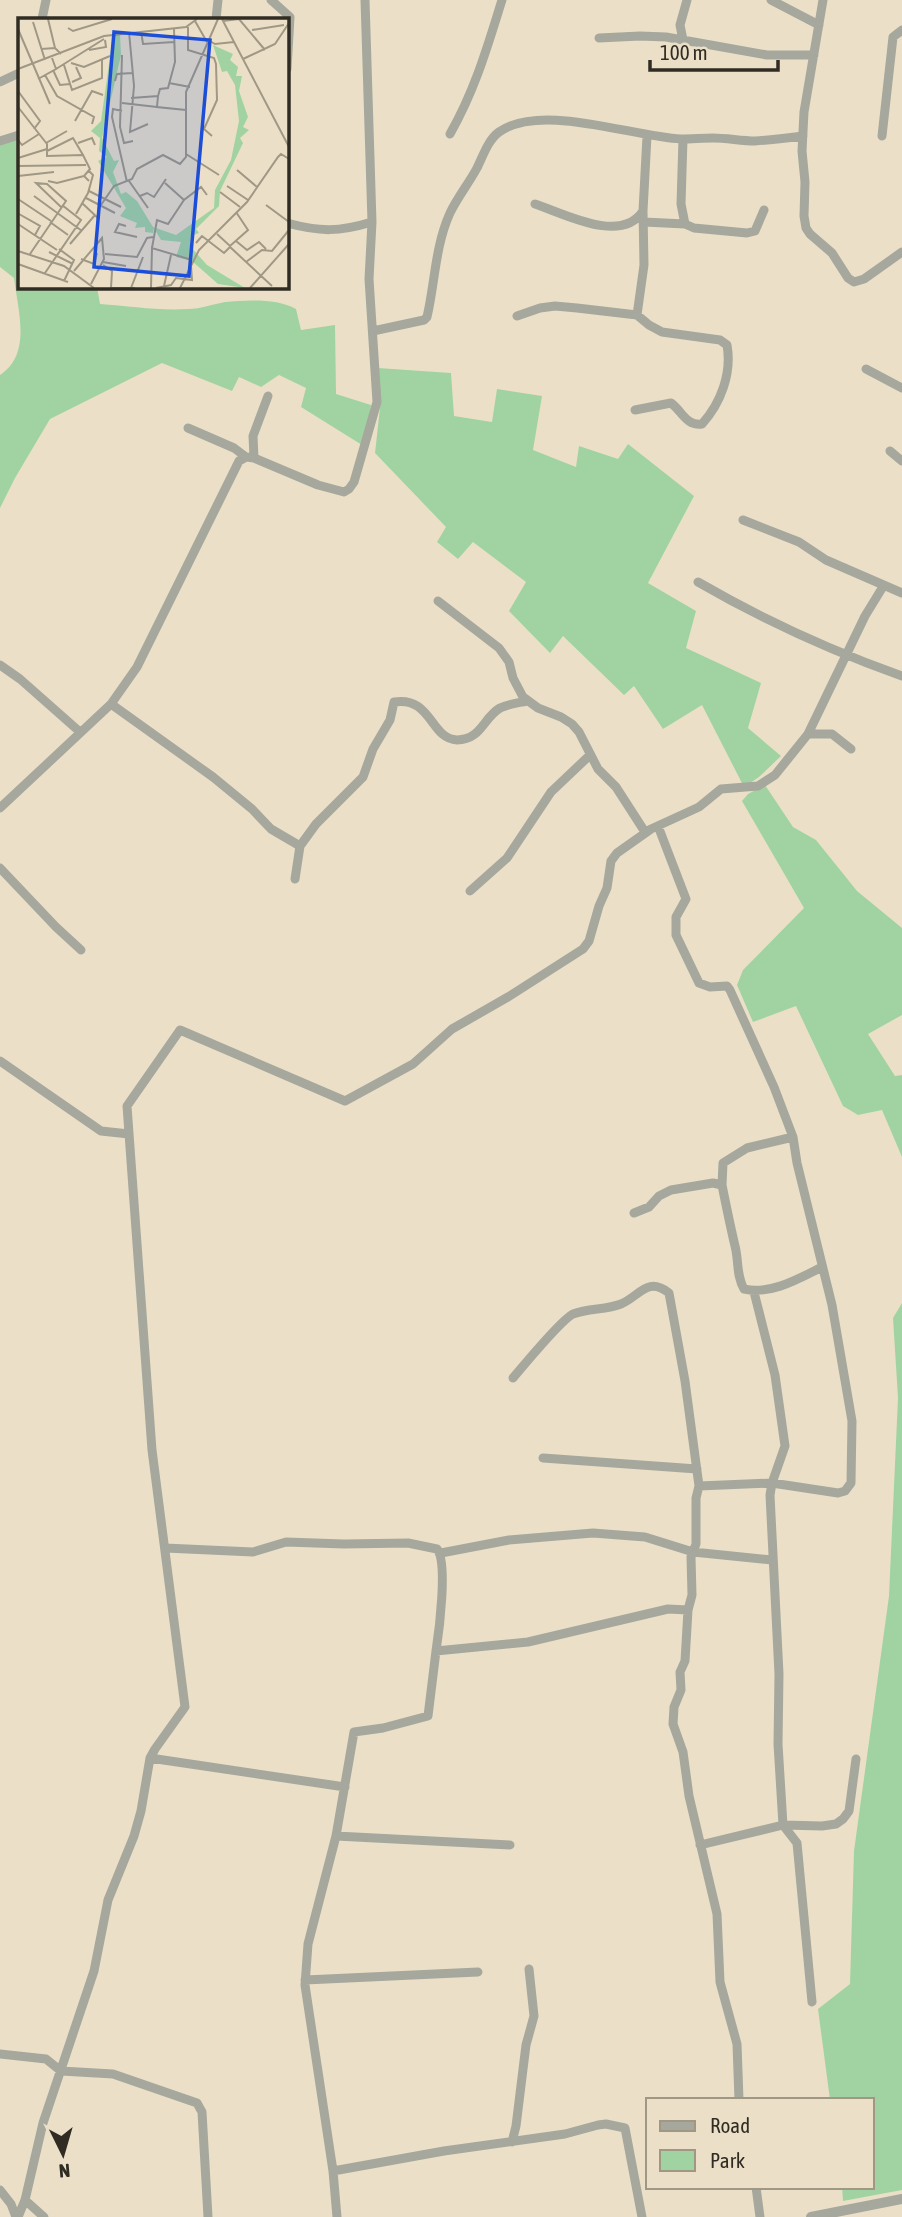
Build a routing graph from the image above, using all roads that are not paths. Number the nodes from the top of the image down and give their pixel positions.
1 (46, 0) edge
2 (218, 0) edge
3 (271, 0) edge
4 (365, 0) edge
5 (502, 0) edge
6 (687, 0) edge
7 (771, 0) edge
8 (822, 0) edge
9 (42, 18) edge
10 (216, 18) edge
11 (819, 24) junction
12 (902, 30) edge
13 (289, 34) edge
14 (599, 38) dead end
15 (683, 40) junction
16 (814, 55) junction
17 (18, 73) edge
18 (0, 82) edge
19 (450, 134) dead end
20 (18, 135) edge
21 (647, 136) junction
22 (803, 136) junction
23 (882, 136) dead end
24 (682, 139) junction
25 (0, 141) edge
26 (535, 204) dead end
27 (764, 210) dead end
28 (644, 217) junction
29 (372, 222) junction
30 (289, 224) edge
31 (685, 224) junction
32 (902, 252) edge
33 (636, 315) junction
34 (517, 317) dead end
35 (373, 331) junction
36 (866, 369) dead end
37 (902, 388) edge
38 (268, 396) dead end
39 (635, 410) dead end
40 (188, 428) dead end
41 (890, 451) dead end
42 (250, 458) junction
43 (902, 461) edge
44 (743, 520) dead end
45 (698, 582) dead end
46 (884, 584) junction
47 (902, 593) edge
48 (438, 601) dead end
49 (847, 656) junction
50 (0, 665) edge
51 (902, 676) edge
52 (527, 701) junction
53 (111, 704) junction
54 (80, 732) junction
55 (808, 734) junction
56 (851, 749) dead end
57 (590, 755) junction
58 (0, 808) edge
59 (658, 826) junction
60 (645, 832) junction
61 (300, 846) junction
62 (0, 868) edge
63 (295, 879) dead end
64 (470, 891) dead end
65 (81, 950) dead end
66 (0, 1061) edge
67 (129, 1134) junction
68 (793, 1137) junction
69 (722, 1185) junction
70 (634, 1213) dead end
71 (822, 1267) junction
72 (754, 1292) junction
73 (513, 1378) dead end
74 (543, 1458) dead end
75 (697, 1469) junction
76 (772, 1483) junction
77 (699, 1486) junction
78 (165, 1548) junction
79 (693, 1552) junction
80 (440, 1553) junction
81 (772, 1560) junction
82 (688, 1610) junction
83 (436, 1651) junction
84 (150, 1758) junction
85 (856, 1759) dead end
86 (345, 1787) junction
87 (783, 1825) junction
88 (336, 1836) junction
89 (510, 1845) dead end
90 (700, 1845) junction
91 (529, 1969) dead end
92 (478, 1972) dead end
93 (305, 1980) junction
94 (812, 2002) dead end
95 (0, 2054) edge
96 (61, 2071) junction
97 (738, 2098) edge
98 (512, 2142) junction
99 (332, 2171) junction
100 (756, 2189) edge
101 (0, 2190) edge
102 (902, 2199) edge
103 (25, 2200) junction
104 (17, 2217) edge
105 (44, 2217) edge
106 (208, 2217) edge
107 (337, 2217) edge
108 (642, 2217) edge
109 (760, 2217) edge
110 (811, 2217) edge

1 - 9 street
2 - 10 street
3 - 13 street
4 - 29 street
5 - 19 street
6 - 15 street
7 - 11 street
8 - 11 street
11 - 16 street
12 - 23 street
14 - 15 street
15 - 16 street
16 - 22 street
17 - 18 street
20 - 25 street
21 - 24 street
21 - 28 street
21 - 35 street
22 - 24 street
22 - 32 street
24 - 31 street
26 - 28 street
27 - 31 street
28 - 31 street
28 - 33 street
29 - 30 street
29 - 35 street
33 - 34 street
33 - 39 street
35 - 42 street
36 - 37 street
38 - 42 street
40 - 42 street
41 - 43 street
42 - 53 street
44 - 46 street
45 - 49 street
46 - 47 street
46 - 49 street
48 - 52 street
49 - 51 street
49 - 55 street
50 - 54 street
52 - 57 street
52 - 61 street
53 - 54 street
53 - 61 street
54 - 58 street
55 - 56 street
55 - 59 street
57 - 60 street
57 - 64 street
59 - 60 street
59 - 68 street
60 - 67 street
61 - 63 street
62 - 65 street
66 - 67 street
67 - 78 street
68 - 69 street
68 - 71 street
69 - 70 street
69 - 72 street
71 - 72 street
71 - 76 street
72 - 76 street
73 - 75 street
74 - 75 street
75 - 77 street
76 - 77 street
76 - 81 street
77 - 79 street
78 - 80 street
78 - 84 street
79 - 80 street
79 - 81 street
79 - 82 street
80 - 83 street
81 - 87 street
82 - 83 street
82 - 90 street
83 - 86 street
84 - 86 street
84 - 96 street
85 - 87 street
86 - 88 street
87 - 90 street
87 - 94 street
88 - 89 street
88 - 93 street
90 - 97 street
91 - 98 street
92 - 93 street
93 - 99 street
95 - 96 street
96 - 103 street
96 - 106 street
98 - 99 street
98 - 108 street
99 - 107 street
100 - 109 street
101 - 104 street
102 - 110 street
103 - 104 street
103 - 105 street

